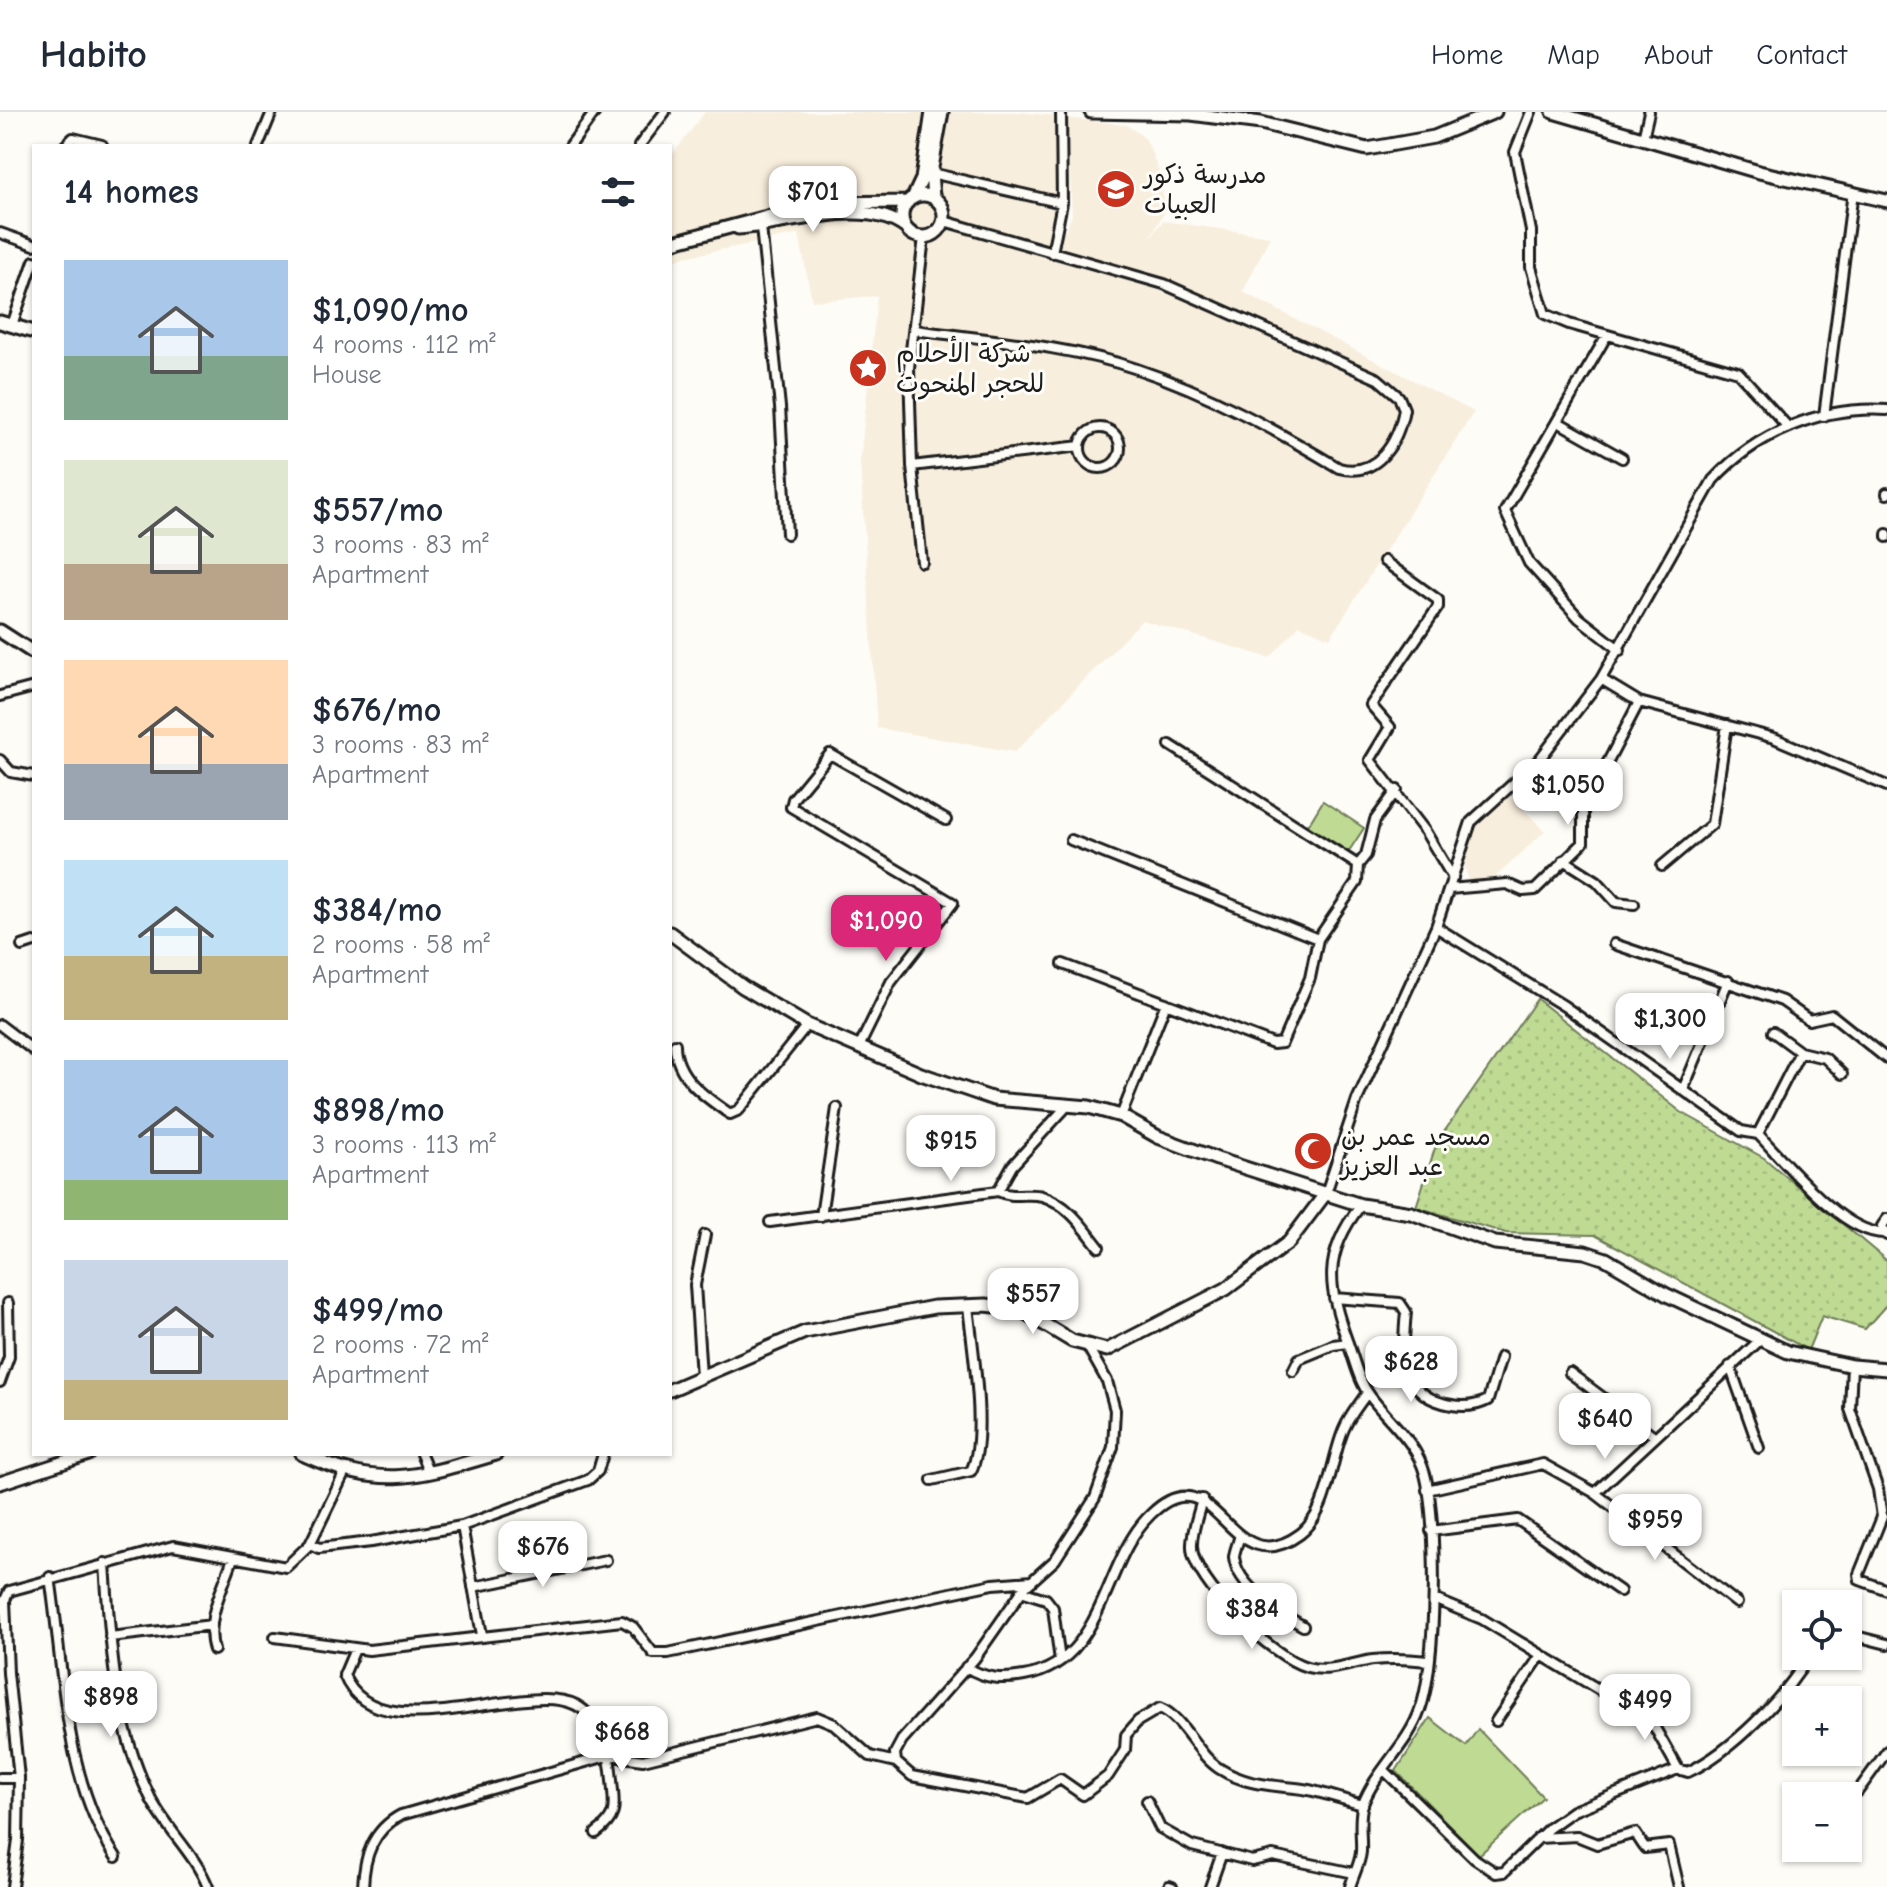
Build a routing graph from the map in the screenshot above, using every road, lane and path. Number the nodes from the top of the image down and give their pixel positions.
1 (272, 112) edge
2 (595, 112) edge
3 (665, 112) edge
4 (942, 112) edge
5 (1061, 112) edge
6 (1091, 112) edge
7 (1495, 112) edge
8 (1531, 112) edge
9 (1553, 112) edge
10 (1649, 112) edge
11 (1171, 113) edge
12 (931, 115) edge
13 (1262, 118) edge
14 (1643, 138) junction
15 (67, 144) edge
16 (98, 144) edge
17 (259, 144) edge
18 (571, 144) edge
19 (641, 144) edge
20 (931, 173) junction
21 (1853, 192) junction
22 (933, 197) junction
23 (911, 200) junction
24 (1887, 201) edge
25 (1062, 203) junction
26 (944, 221) junction
27 (761, 227) junction
28 (730, 228) junction
29 (906, 228) junction
30 (0, 233) edge
31 (924, 237) junction
32 (672, 242) edge
33 (32, 244) edge
34 (1052, 253) junction
35 (32, 266) edge
36 (6, 324) edge
37 (915, 330) junction
38 (32, 331) edge
39 (1607, 335) junction
40 (1887, 410) edge
41 (1824, 416) junction
42 (1558, 422) junction
43 (1788, 427) junction
44 (1080, 446) junction
45 (1622, 458) dead end
46 (912, 466) junction
47 (787, 534) dead end
48 (1384, 561) dead end
49 (922, 562) dead end
50 (0, 631) edge
51 (1620, 650) junction
52 (32, 652) edge
53 (1601, 679) junction
54 (32, 688) edge
55 (0, 696) edge
56 (1639, 702) junction
57 (1727, 725) junction
58 (1170, 745) dead end
59 (0, 760) edge
60 (32, 776) edge
61 (1887, 786) edge
62 (1397, 790) junction
63 (946, 820) dead end
64 (1071, 840) dead end
65 (1564, 860) junction
66 (1358, 865) junction
67 (1662, 866) dead end
68 (1453, 878) junction
69 (1449, 889) junction
70 (1634, 904) dead end
71 (1436, 927) junction
72 (673, 939) edge
73 (1318, 939) junction
74 (32, 943) edge
75 (1614, 944) dead end
76 (22, 946) dead end
77 (1063, 964) dead end
78 (1728, 981) junction
79 (1166, 1003) junction
80 (0, 1025) edge
81 (807, 1025) junction
82 (1773, 1032) dead end
83 (675, 1044) dead end
84 (859, 1047) junction
85 (32, 1049) edge
86 (1800, 1052) junction
87 (1887, 1059) edge
88 (1842, 1074) dead end
89 (1683, 1090) junction
90 (1067, 1106) junction
91 (837, 1108) dead end
92 (1121, 1116) junction
93 (1758, 1134) junction
94 (998, 1191) junction
95 (1326, 1193) junction
96 (1361, 1205) junction
97 (821, 1216) junction
98 (1887, 1219) edge
99 (770, 1222) dead end
100 (1886, 1234) edge
101 (705, 1235) dead end
102 (1099, 1247) dead end
103 (1334, 1298) junction
104 (8, 1303) dead end
105 (968, 1306) junction
106 (1760, 1340) junction
107 (1348, 1343) junction
108 (1089, 1349) junction
109 (1501, 1357) dead end
110 (1730, 1366) junction
111 (1852, 1366) junction
112 (1887, 1369) edge
113 (1293, 1371) dead end
114 (1570, 1373) dead end
115 (701, 1376) junction
116 (0, 1382) edge
117 (672, 1389) edge
118 (1367, 1393) junction
119 (1654, 1436) junction
120 (1759, 1448) dead end
121 (83, 1456) edge
122 (307, 1456) edge
123 (422, 1456) edge
124 (488, 1456) edge
125 (602, 1456) edge
126 (345, 1472) junction
127 (429, 1473) junction
128 (932, 1480) dead end
129 (0, 1483) edge
130 (1427, 1490) junction
131 (1595, 1493) junction
132 (1202, 1499) junction
133 (462, 1526) junction
134 (1431, 1531) junction
135 (1239, 1538) junction
136 (310, 1544) junction
137 (233, 1558) junction
138 (606, 1560) dead end
139 (105, 1563) junction
140 (50, 1577) junction
141 (1032, 1581) junction
142 (473, 1587) junction
143 (1887, 1590) edge
144 (1021, 1591) junction
145 (1620, 1591) dead end
146 (1434, 1599) junction
147 (1737, 1603) dead end
148 (212, 1625) junction
149 (1303, 1626) dead end
150 (482, 1635) junction
151 (110, 1637) junction
152 (275, 1637) dead end
153 (1862, 1638) edge
154 (1887, 1644) edge
155 (355, 1649) junction
156 (214, 1650) dead end
157 (1541, 1655) junction
158 (1060, 1661) junction
159 (1428, 1661) junction
160 (966, 1667) junction
161 (1801, 1670) edge
162 (1496, 1721) dead end
163 (1887, 1751) edge
164 (610, 1755) junction
165 (896, 1762) junction
166 (1678, 1769) junction
167 (1384, 1770) junction
168 (0, 1778) edge
169 (19, 1778) junction
170 (1862, 1785) edge
171 (1147, 1801) dead end
172 (1363, 1805) junction
173 (596, 1833) dead end
174 (1537, 1838) junction
175 (1222, 1853) junction
176 (116, 1857) dead end
177 (1354, 1873) junction
178 (12, 1887) edge
179 (208, 1887) edge
180 (363, 1887) edge
181 (1210, 1887) edge
182 (1350, 1887) edge
183 (1679, 1887) edge

1 - 17 street
2 - 18 street
3 - 19 street
4 - 20 street
5 - 25 street
6 - 11 street
7 - 13 street
8 - 39 street
9 - 14 street
10 - 14 street
11 - 13 street
12 - 23 street
14 - 21 street
15 - 16 street
20 - 22 street
20 - 25 street
21 - 24 street
21 - 41 street
22 - 23 street
22 - 26 street
23 - 28 street
23 - 29 street
25 - 34 street
26 - 31 street
26 - 34 street
27 - 28 street
27 - 29 street
27 - 47 street
28 - 32 street
29 - 31 street
30 - 33 street
31 - 37 street
34 - 37 street
35 - 36 street
36 - 38 street
37 - 46 street
39 - 42 street
39 - 43 street
40 - 41 street
41 - 43 street
42 - 45 street
42 - 51 street
43 - 51 street
44 - 44 street
44 - 46 street
46 - 49 street
48 - 62 street
50 - 52 street
51 - 53 street
53 - 56 street
53 - 68 street
54 - 55 street
56 - 57 street
56 - 65 street
57 - 61 street
57 - 67 street
58 - 66 street
59 - 60 street
62 - 66 street
62 - 68 street
63 - 84 street
64 - 73 street
65 - 69 street
65 - 70 street
66 - 73 street
68 - 69 street
69 - 71 street
71 - 89 street
71 - 95 street
72 - 81 street
73 - 79 street
74 - 76 street
75 - 78 street
77 - 79 street
78 - 87 street
78 - 89 street
79 - 92 street
80 - 85 street
81 - 83 street
81 - 84 street
82 - 86 street
84 - 90 street
86 - 88 street
86 - 93 street
89 - 93 street
90 - 92 street
90 - 94 street
91 - 97 street
92 - 95 street
93 - 100 street
94 - 97 street
94 - 102 street
95 - 96 street
95 - 108 street
96 - 103 street
96 - 106 street
97 - 99 street
98 - 100 street
101 - 115 street
103 - 107 street
103 - 109 street
104 - 116 street
105 - 108 street
105 - 115 street
105 - 128 street
106 - 110 street
106 - 111 street
107 - 113 street
107 - 118 street
108 - 141 street
110 - 119 street
110 - 120 street
111 - 112 street
111 - 143 street
114 - 119 street
115 - 117 street
118 - 130 street
118 - 135 street
119 - 131 street
121 - 129 street
122 - 126 street
123 - 127 street
124 - 127 street
125 - 133 street
126 - 127 street
126 - 136 street
130 - 131 street
130 - 134 street
131 - 147 street
132 - 135 street
132 - 158 street
132 - 159 street
133 - 136 street
133 - 142 street
134 - 145 street
134 - 146 street
135 - 149 street
136 - 137 street
137 - 139 street
137 - 148 street
138 - 142 street
139 - 140 street
139 - 151 street
140 - 169 street
140 - 176 street
141 - 144 street
141 - 150 street
142 - 150 street
144 - 158 street
144 - 160 street
146 - 157 street
146 - 159 street
148 - 151 street
148 - 156 street
150 - 155 street
151 - 179 street
152 - 155 street
153 - 154 street
155 - 164 street
157 - 162 street
157 - 166 street
158 - 160 street
159 - 167 street
160 - 165 street
161 - 166 street
163 - 170 street
164 - 165 street
164 - 173 street
164 - 180 street
165 - 172 street
166 - 174 street
167 - 172 street
167 - 174 street
168 - 169 street
169 - 178 street
171 - 175 street
172 - 177 street
174 - 183 street
175 - 177 street
175 - 181 street
177 - 182 street

